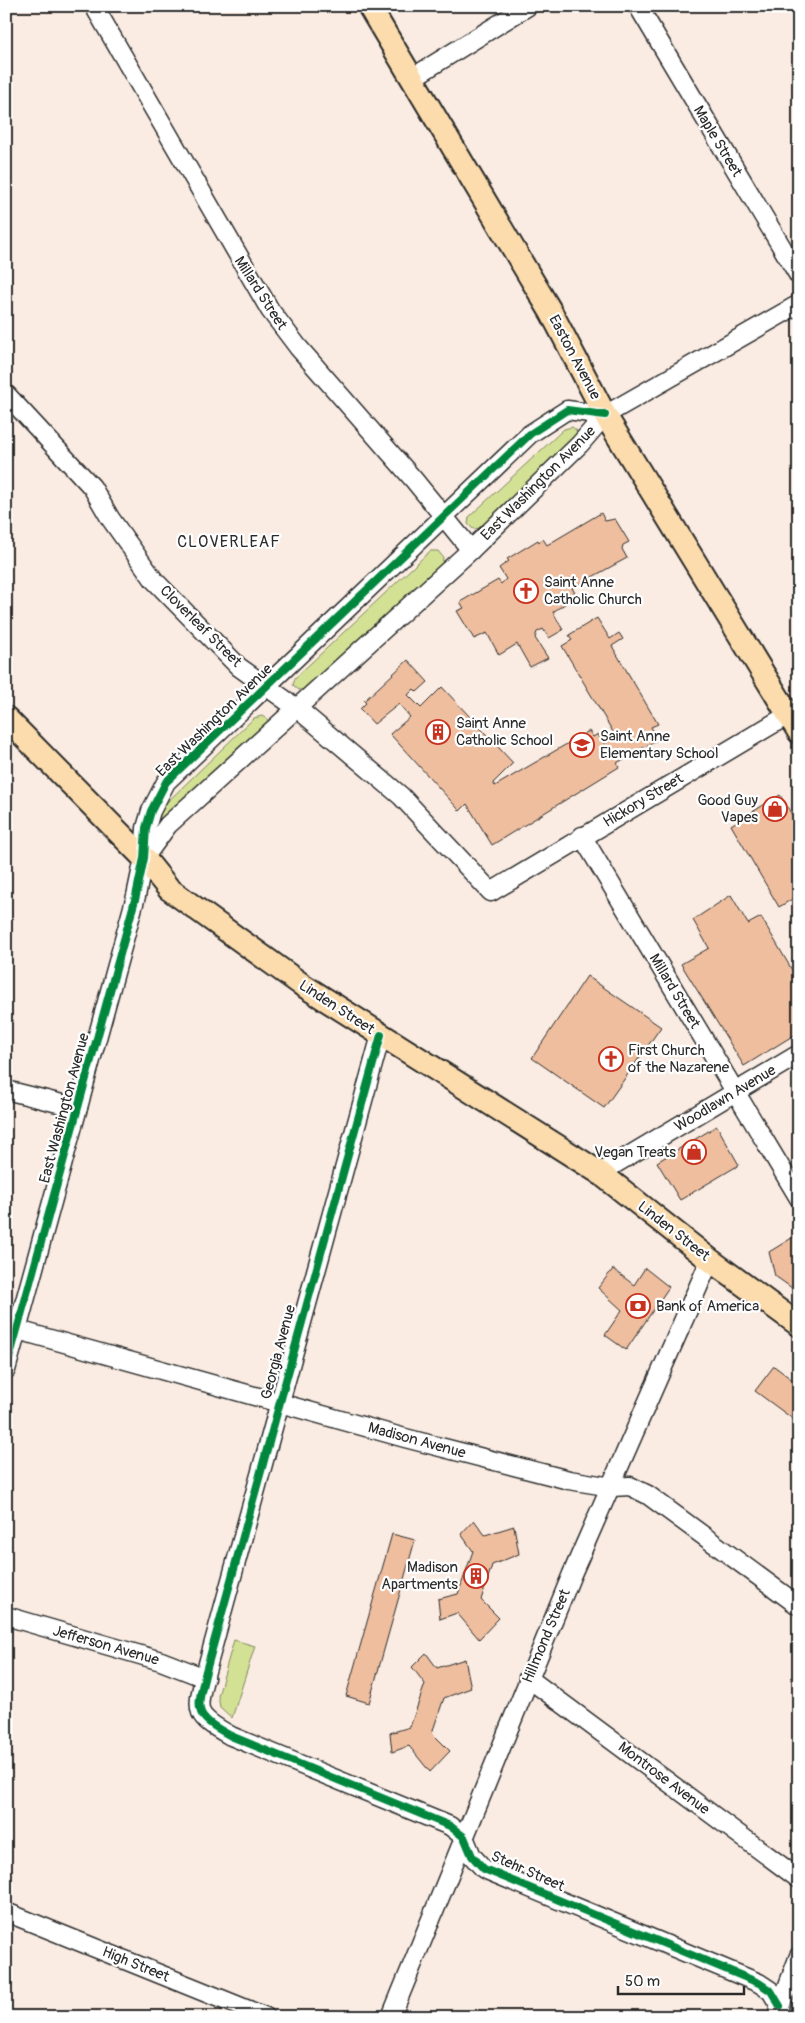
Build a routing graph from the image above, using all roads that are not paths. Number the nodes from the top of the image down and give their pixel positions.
1 (94, 6) edge
2 (369, 6) edge
3 (528, 6) edge
4 (638, 6) edge
5 (412, 78) junction
6 (799, 276) edge
7 (799, 304) edge
8 (6, 394) edge
9 (605, 416) junction
10 (444, 518) junction
11 (471, 550) junction
12 (268, 686) junction
13 (298, 709) junction
14 (6, 718) edge
15 (795, 720) edge
16 (582, 836) junction
17 (144, 858) junction
18 (490, 892) joint
19 (380, 1035) junction
20 (799, 1054) edge
21 (6, 1090) edge
22 (735, 1091) junction
23 (78, 1108) junction
24 (600, 1173) junction
25 (799, 1198) edge
26 (710, 1260) junction
27 (799, 1325) edge
28 (12, 1328) edge
29 (6, 1370) edge
30 (278, 1402) junction
31 (612, 1487) junction
32 (799, 1606) edge
33 (6, 1616) edge
34 (205, 1678) junction
35 (528, 1678) junction
36 (464, 1837) junction
37 (799, 1879) edge
38 (6, 1912) edge
39 (799, 1956) edge
40 (778, 2011) edge
41 (266, 2017) edge
42 (391, 2017) edge

1 - 10 street, Millard Street
2 - 5 main road, Easton Avenue
3 - 5 street
4 - 6 street, Maple Street
5 - 9 main road, Easton Avenue
7 - 9 street, East Washington Avenue
8 - 12 street, Cloverleaf Street
9 - 10 street, East Washington Avenue
9 - 11 street, East Washington Avenue
9 - 15 main road, Easton Avenue
10 - 11 street, Millard Street
10 - 12 street, East Washington Avenue
11 - 13 street, East Washington Avenue
12 - 13 street, Cloverleaf Street
12 - 17 street, East Washington Avenue
13 - 17 street, East Washington Avenue
13 - 18 street, Cloverleaf Street
14 - 17 main road, Linden Street
15 - 16 street, Hickory Street
16 - 18 street, Hickory Street
16 - 22 street, Millard Street
17 - 19 main road, Linden Street
17 - 23 street, East Washington Avenue
19 - 24 main road, Linden Street
19 - 30 street, Georgia Avenue
20 - 22 street, Woodlawn Avenue
21 - 23 street
22 - 24 street, Woodlawn Avenue
22 - 25 street, Millard Street
23 - 28 street, East Washington Avenue
24 - 26 main road, Linden Street
26 - 27 main road, Linden Street
26 - 31 street, Hillmond Street
28 - 29 street, East Washington Avenue
28 - 30 street, Madison Avenue
30 - 31 street, Madison Avenue
30 - 34 street, Georgia Avenue
31 - 32 street, Madison Avenue
31 - 35 street, Hillmond Street
33 - 34 street, Jefferson Avenue
34 - 36 street
35 - 36 street, Hillmond Street
35 - 37 street, Montrose Avenue
36 - 40 street, Stehr Street
36 - 42 street, Hillmond Street
38 - 41 street, High Street
39 - 40 street

